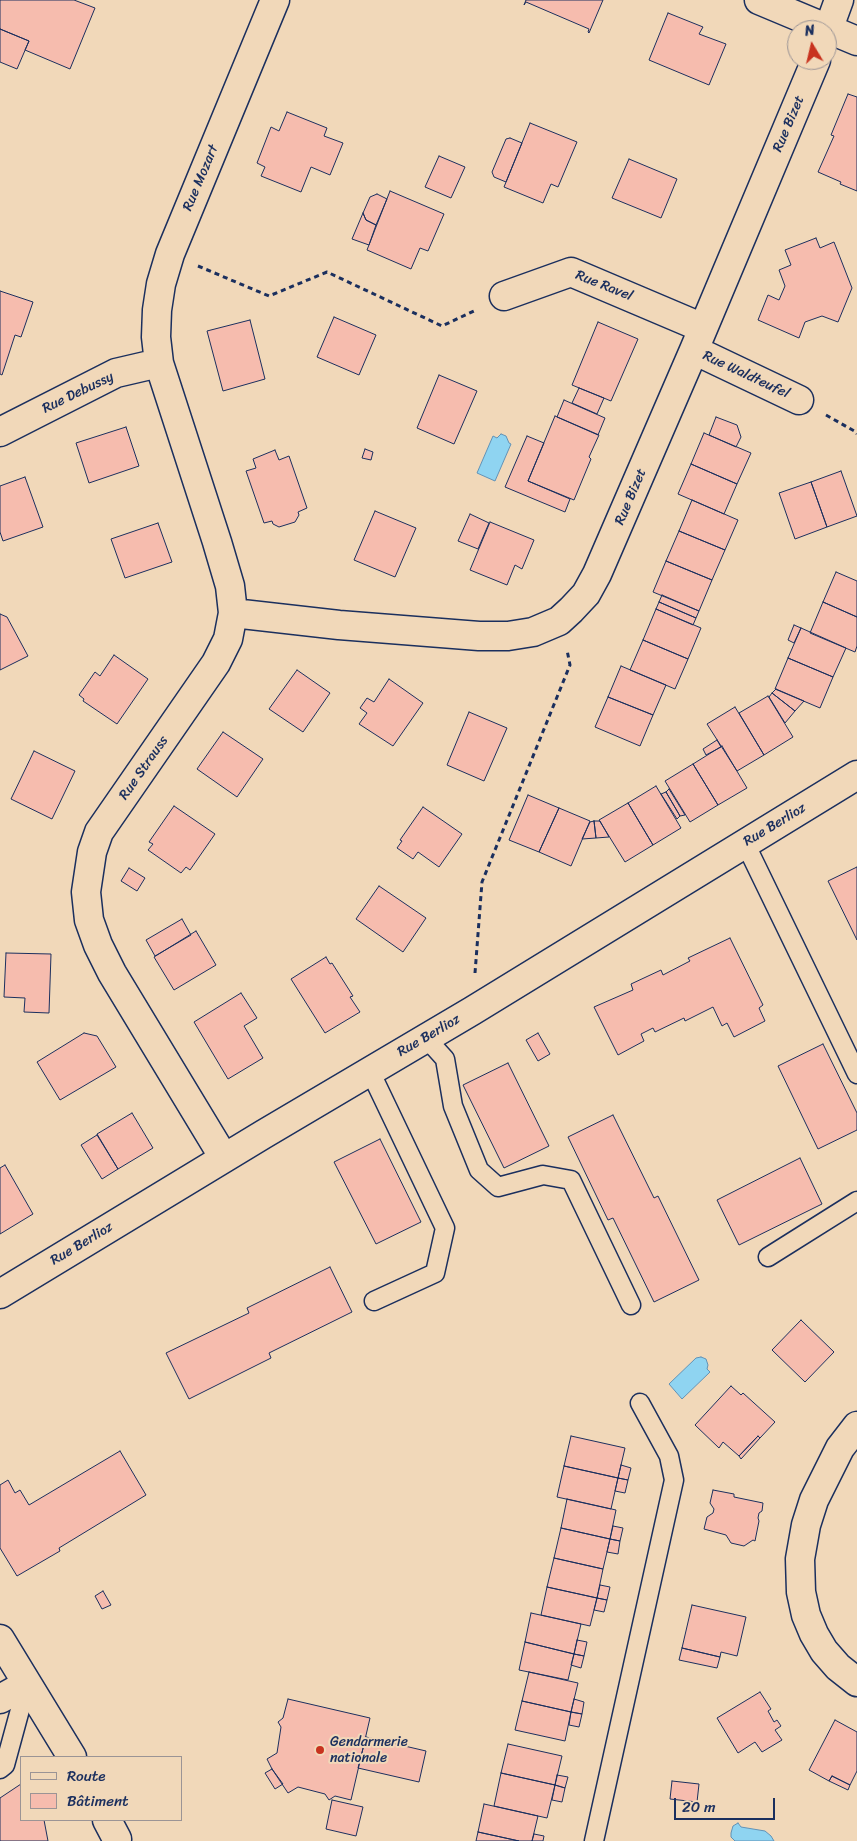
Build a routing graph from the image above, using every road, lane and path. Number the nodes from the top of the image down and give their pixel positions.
1 (275, 0) edge
2 (759, 0) edge
3 (839, 0) edge
4 (804, 20) edge
5 (832, 20) edge
6 (837, 34) edge
7 (857, 41) edge
8 (812, 70) edge
9 (170, 254) junction
10 (504, 296) joint
11 (698, 339) junction
12 (159, 363) junction
13 (799, 400) joint
14 (0, 432) edge
15 (857, 434) edge
16 (234, 613) junction
17 (559, 621) junction
18 (857, 775) edge
19 (745, 843) junction
20 (472, 1011) junction
21 (426, 1038) junction
22 (370, 1071) junction
23 (857, 1074) edge
24 (224, 1158) junction
25 (857, 1201) edge
26 (768, 1257) dead end
27 (0, 1294) edge
28 (374, 1301) dead end
29 (631, 1305) dead end
30 (640, 1404) dead end
31 (857, 1426) edge
32 (0, 1639) edge
33 (857, 1682) edge
34 (28, 1684) junction
35 (0, 1699) edge
36 (71, 1756) edge
37 (0, 1769) edge
38 (594, 1841) edge

1 - 9 street, Rue Mozart
2 - 4 street
3 - 5 street
6 - 7 street
8 - 11 street, Rue Bizet
9 - 10 path
9 - 12 street, Rue Mozart
10 - 11 street, Rue Ravel
11 - 13 street, Rue Waldteufel
11 - 17 street, Rue Bizet
12 - 14 street, Rue Debussy
12 - 16 street, Rue Strauss
13 - 15 path
16 - 17 street, Rue Bizet
16 - 24 street, Rue Strauss
17 - 20 path
18 - 19 street, Rue Berlioz
19 - 20 street, Rue Berlioz
19 - 23 lane
20 - 21 street, Rue Berlioz
21 - 22 street, Rue Berlioz
21 - 29 lane
22 - 24 street, Rue Berlioz
22 - 28 lane
24 - 27 street, Rue Berlioz
25 - 26 lane
30 - 38 lane
31 - 33 street
32 - 34 street
34 - 35 street
34 - 36 street
34 - 37 lane

